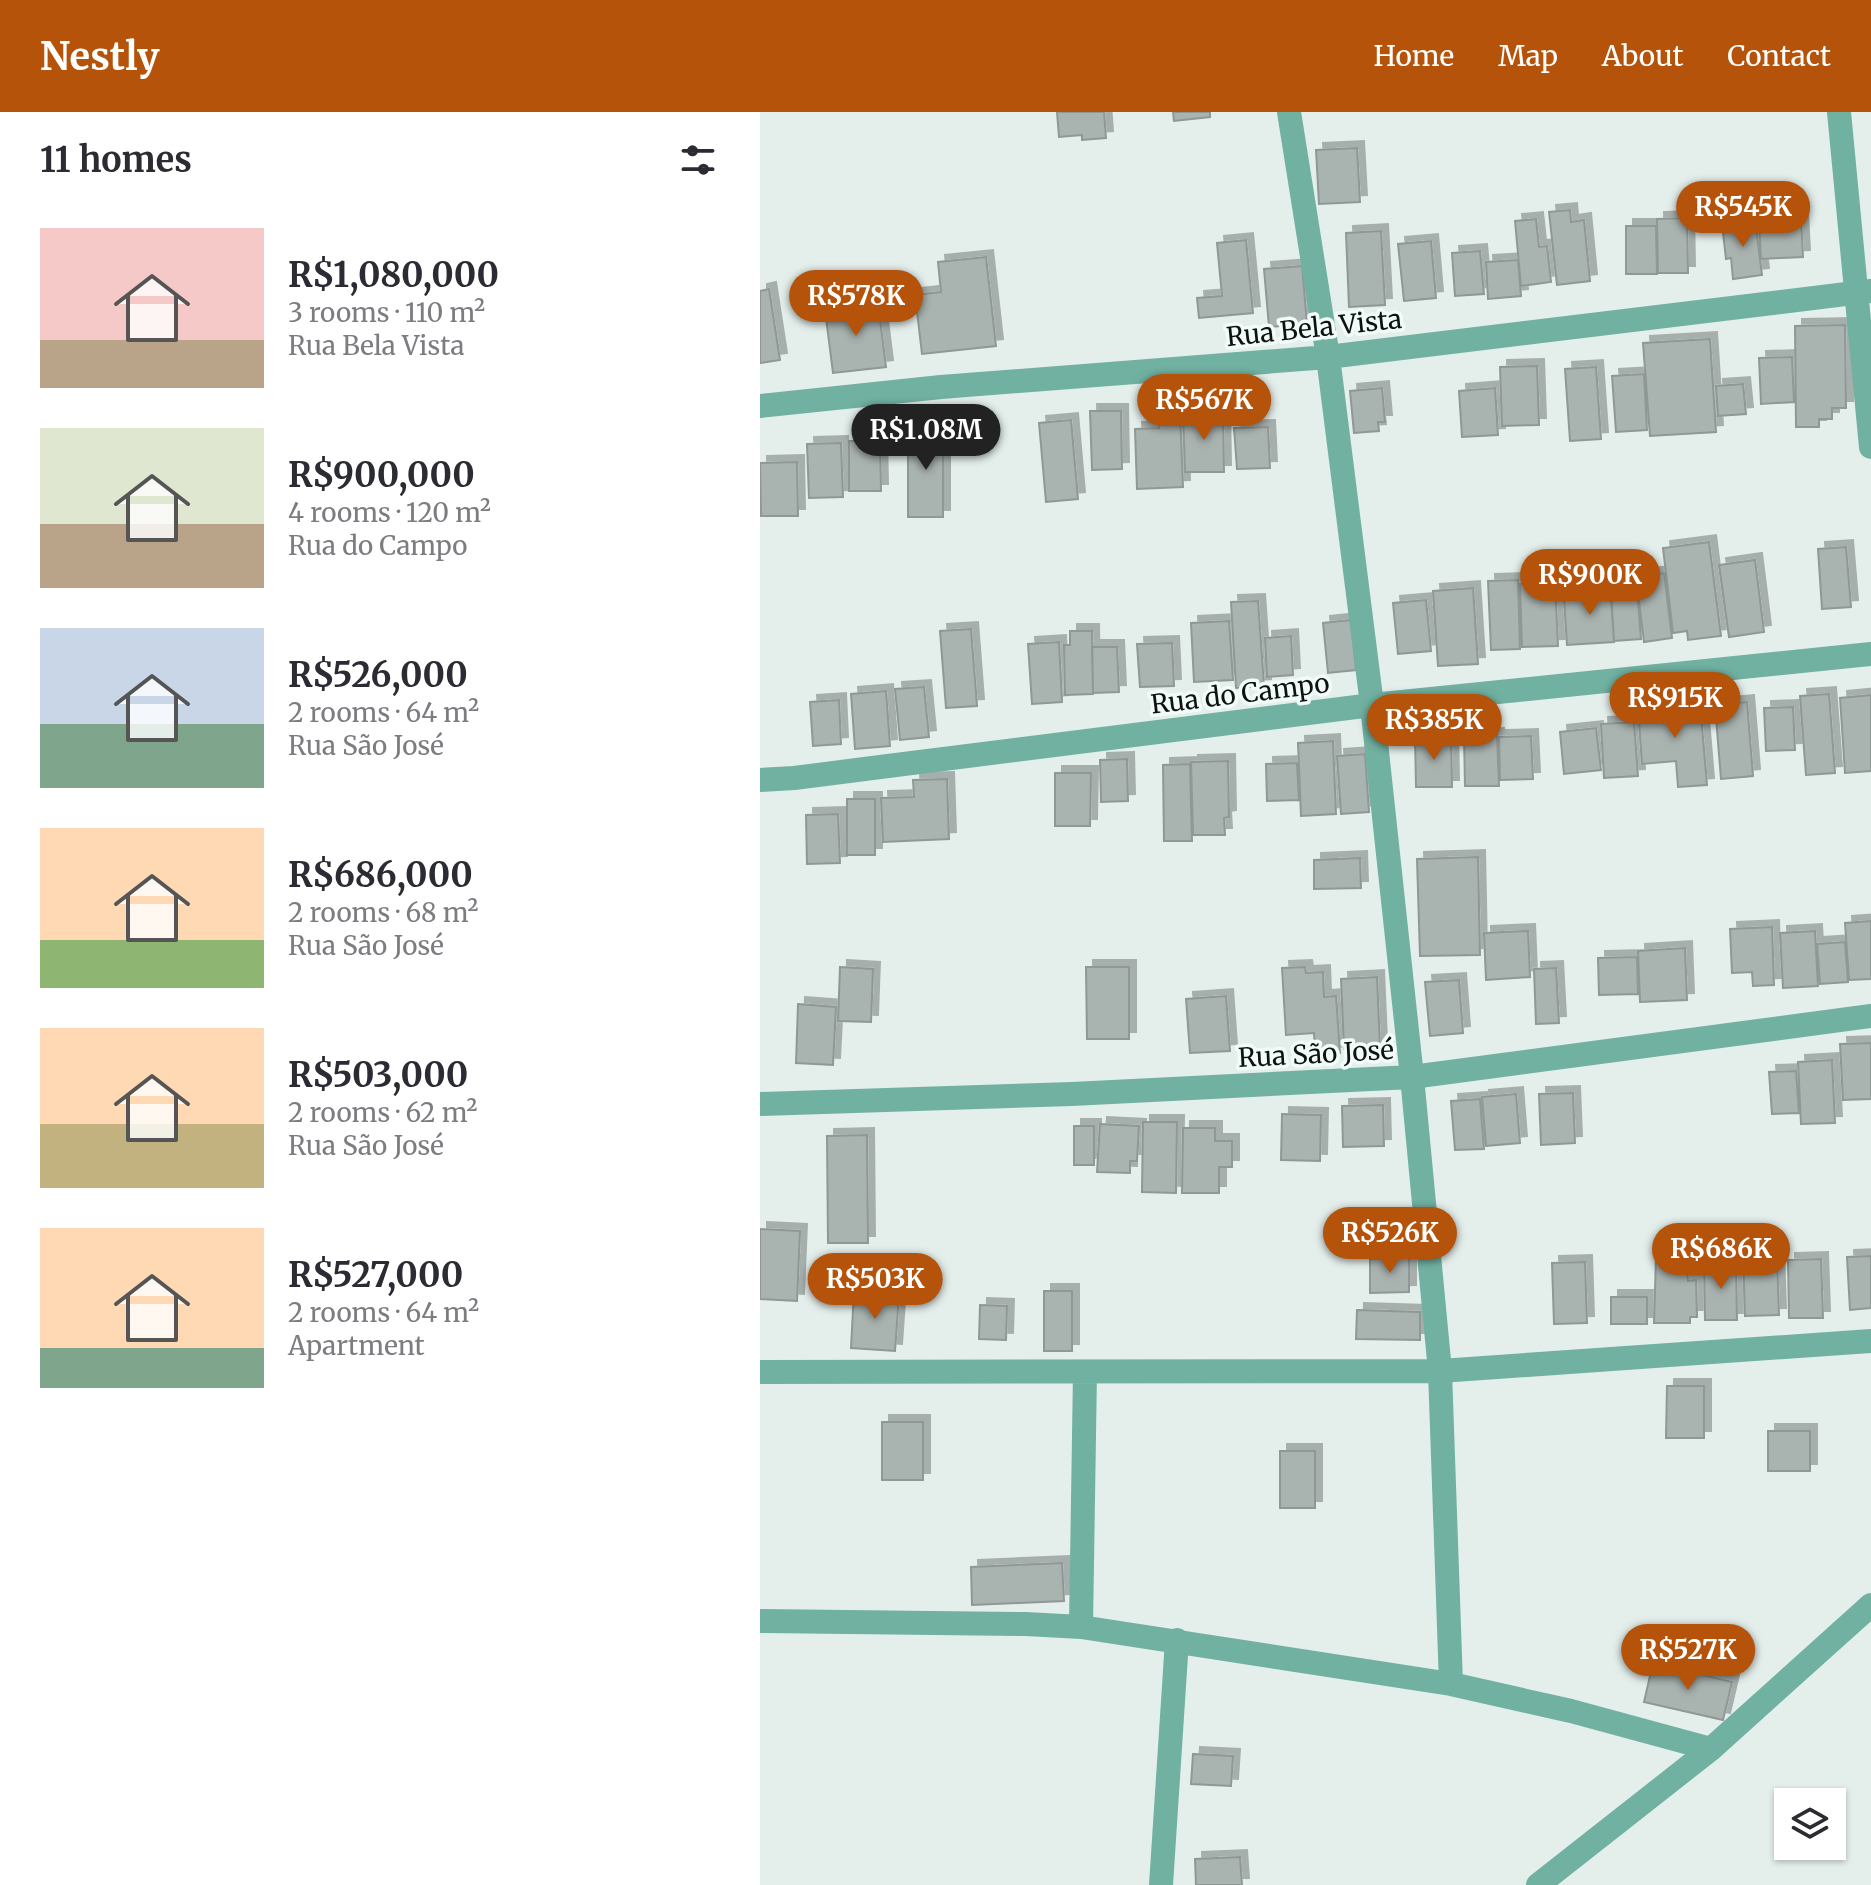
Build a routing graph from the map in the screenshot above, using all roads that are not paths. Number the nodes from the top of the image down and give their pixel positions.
1 (1289, 112) edge
2 (1839, 112) edge
3 (1864, 292) edge
4 (1328, 357) junction
5 (760, 406) edge
6 (1871, 447) edge
7 (1871, 654) edge
8 (1372, 705) junction
9 (760, 780) edge
10 (1871, 1016) edge
11 (1412, 1077) junction
12 (760, 1104) edge
13 (1871, 1341) edge
14 (1440, 1371) junction
15 (760, 1372) edge
16 (1085, 1372) junction
17 (1871, 1605) edge
18 (760, 1621) edge
19 (1081, 1627) junction
20 (1177, 1640) junction
21 (1451, 1684) junction
22 (1711, 1749) junction
23 (1161, 1885) edge
24 (1538, 1885) edge

1 - 4 street
2 - 3 street
3 - 4 street, Rua Bela Vista
3 - 6 street
4 - 5 street, Rua Bela Vista
4 - 8 street
7 - 8 street, Rua do Campo
8 - 9 street, Rua do Campo
8 - 11 street
10 - 11 street, Rua São José
11 - 12 street, Rua São José
11 - 14 street
13 - 14 street
14 - 16 street
14 - 21 street
15 - 16 street
16 - 19 street
17 - 22 street
18 - 19 street
19 - 20 street
20 - 21 street
20 - 23 street
21 - 22 street
22 - 24 street

